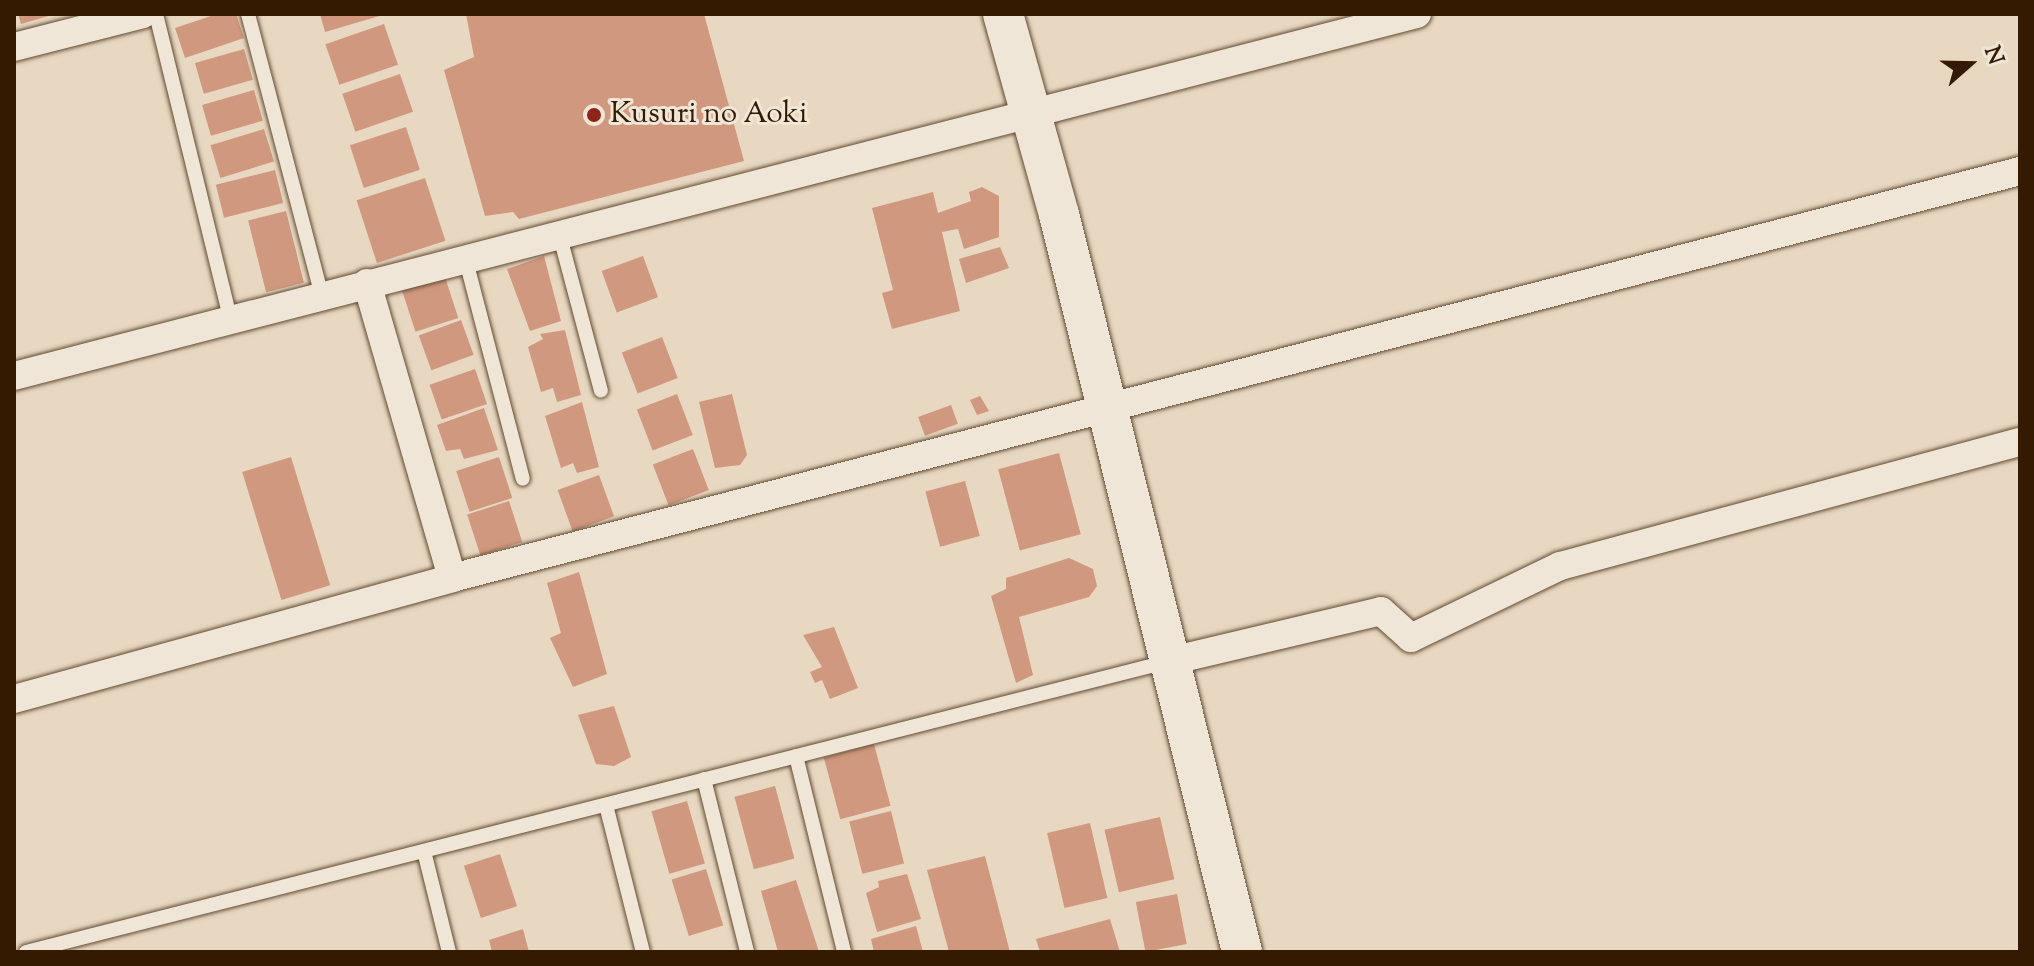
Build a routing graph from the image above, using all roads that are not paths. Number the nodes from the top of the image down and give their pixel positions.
1 (156, 14) edge
2 (248, 14) edge
3 (1003, 14) edge
4 (1417, 14) edge
5 (129, 16) edge
6 (14, 47) edge
7 (1030, 109) junction
8 (2020, 171) edge
9 (559, 232) junction
10 (465, 257) junction
11 (367, 283) junction
12 (322, 297) junction
13 (231, 321) junction
14 (14, 376) edge
15 (601, 391) dead end
16 (1107, 411) junction
17 (2020, 442) edge
18 (523, 479) dead end
19 (452, 578) junction
20 (1166, 662) junction
21 (14, 699) edge
22 (796, 756) junction
23 (704, 779) junction
24 (606, 805) junction
25 (424, 851) junction
26 (26, 952) edge
27 (449, 952) edge
28 (643, 952) edge
29 (747, 952) edge
30 (844, 952) edge
31 (1242, 952) edge

1 - 13 lane
2 - 12 lane
3 - 7 street
4 - 7 street
5 - 6 street
7 - 9 street
7 - 16 street
8 - 16 street
9 - 10 street
9 - 15 lane
10 - 11 street
10 - 18 lane
11 - 12 street
11 - 19 street
12 - 13 street
13 - 14 street
16 - 19 street
16 - 20 street
17 - 20 street
19 - 21 street
20 - 22 lane
20 - 31 street
22 - 23 lane
22 - 30 lane
23 - 24 lane
23 - 29 lane
24 - 25 lane
24 - 28 lane
25 - 26 lane
25 - 27 lane

